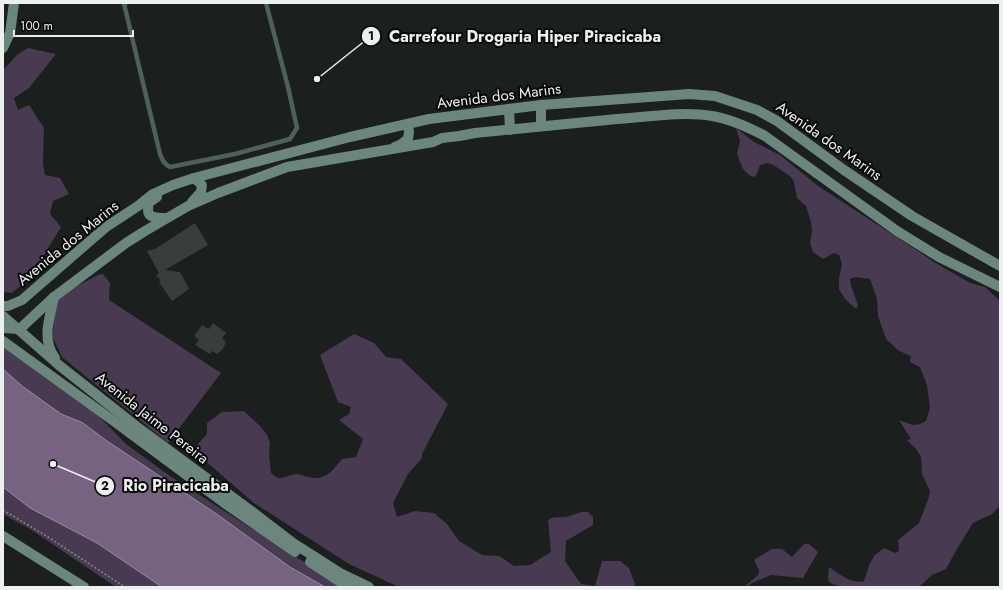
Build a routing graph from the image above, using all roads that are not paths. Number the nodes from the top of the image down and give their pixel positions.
1 (14, 3) edge
2 (126, 3) edge
3 (266, 3) edge
4 (3, 48) edge
5 (541, 105) junction
6 (508, 109) junction
7 (408, 124) junction
8 (541, 126) junction
9 (510, 130) junction
10 (386, 150) junction
11 (194, 178) junction
12 (173, 185) junction
13 (188, 206) junction
14 (167, 218) junction
15 (1000, 266) edge
16 (1000, 287) edge
17 (54, 297) junction
18 (3, 306) edge
19 (3, 316) edge
20 (3, 328) edge
21 (19, 329) junction
22 (3, 341) edge
23 (60, 366) junction
24 (3, 536) edge
25 (84, 587) edge
26 (350, 587) edge
27 (369, 587) edge

1 - 4 street
2 - 3 lane
5 - 6 street, Avenida dos Marins
5 - 8 street
5 - 15 street, Avenida dos Marins
6 - 7 street, Avenida dos Marins
6 - 9 street
7 - 10 street
7 - 11 street, Avenida dos Marins
8 - 9 street
8 - 16 street
9 - 10 street
10 - 13 street
11 - 12 street, Avenida dos Marins
11 - 13 street
12 - 14 street
12 - 18 street, Avenida dos Marins
13 - 14 street
14 - 17 street
17 - 21 street
17 - 23 street
19 - 21 street, Avenida Jaime Pereira
20 - 21 street
21 - 23 street, Avenida Jaime Pereira
22 - 26 street, Avenida Jaime Pereira
23 - 27 street, Avenida Jaime Pereira
24 - 25 street

